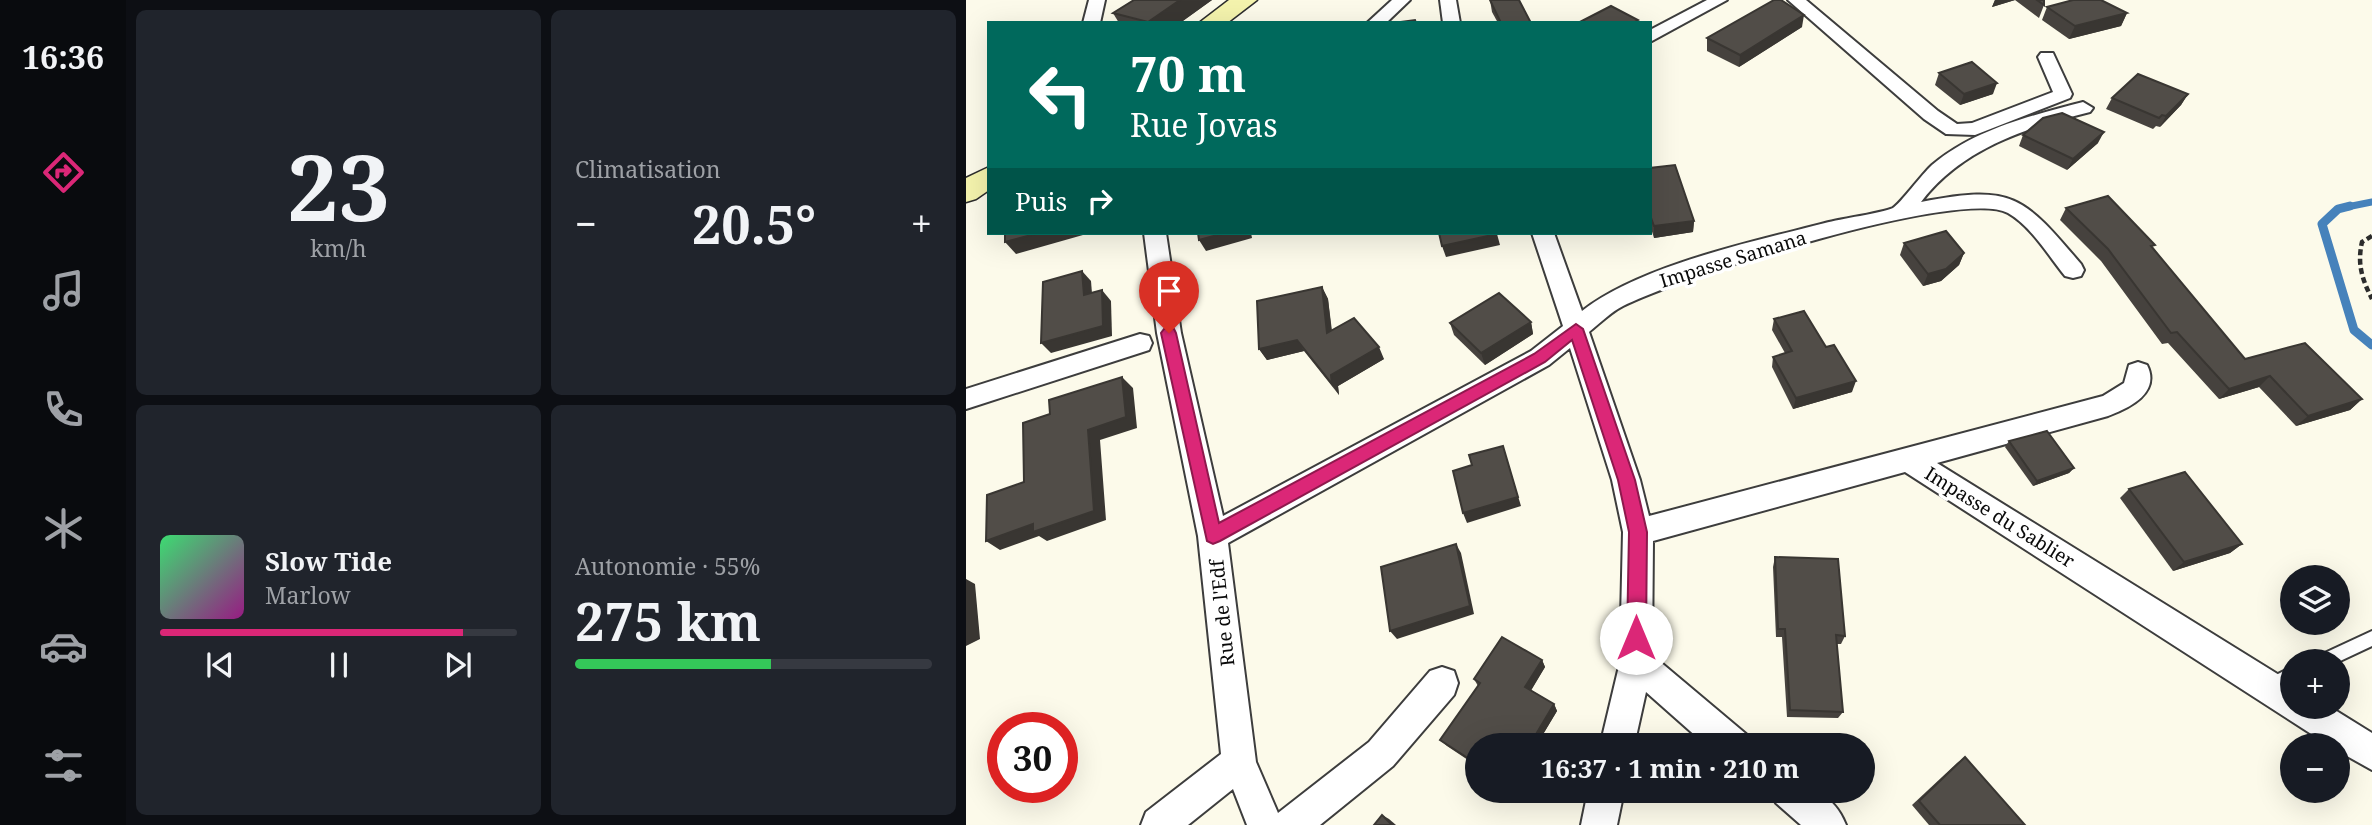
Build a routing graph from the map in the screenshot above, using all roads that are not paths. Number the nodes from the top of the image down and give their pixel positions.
1 (1097, 0) edge
2 (1245, 0) edge
3 (1402, 0) edge
4 (1448, 0) edge
5 (1719, 0) edge
6 (1796, 0) edge
7 (1691, 5) edge
8 (1092, 21) edge
9 (1214, 21) edge
10 (1377, 21) edge
11 (1452, 21) edge
12 (1652, 35) edge
13 (2047, 57) dead end
14 (2083, 108) dead end
15 (987, 177) edge
16 (966, 192) edge
17 (1901, 213) junction
18 (1155, 235) edge
19 (1543, 235) edge
20 (2073, 270) dead end
21 (1576, 329) junction
22 (1140, 343) dead end
23 (2138, 372) dead end
24 (966, 399) edge
25 (1908, 458) junction
26 (1638, 532) junction
27 (1213, 536) junction
28 (2372, 638) edge
29 (2349, 649) edge
30 (1636, 662) junction
31 (2280, 680) edge
32 (1442, 683) dead end
33 (2319, 719) edge
34 (1620, 733) edge
35 (1719, 733) edge
36 (2372, 753) edge
37 (1239, 762) junction
38 (1603, 803) edge
39 (1802, 803) edge
40 (1160, 825) edge
41 (1265, 825) edge
42 (1291, 825) edge
43 (1598, 825) edge
44 (1828, 825) edge

1 - 8 street
2 - 9 street
3 - 10 street
4 - 11 street
5 - 7 street
6 - 13 street
7 - 12 street
14 - 17 street
15 - 16 street
17 - 20 street, Impasse Samana
17 - 21 street, Impasse Samana
18 - 27 street, Rue de l'Edf
19 - 21 street
21 - 26 street
21 - 27 street, Impasse Samana
22 - 24 street
23 - 25 street
25 - 26 street, Impasse du Sablier
25 - 31 street, Impasse du Sablier
26 - 30 street
27 - 37 street, Rue de l'Edf
28 - 29 lane
30 - 34 street
30 - 35 street
32 - 42 street
33 - 36 street
37 - 40 street
37 - 41 street, Rue de l'Edf
38 - 43 street
39 - 44 street

